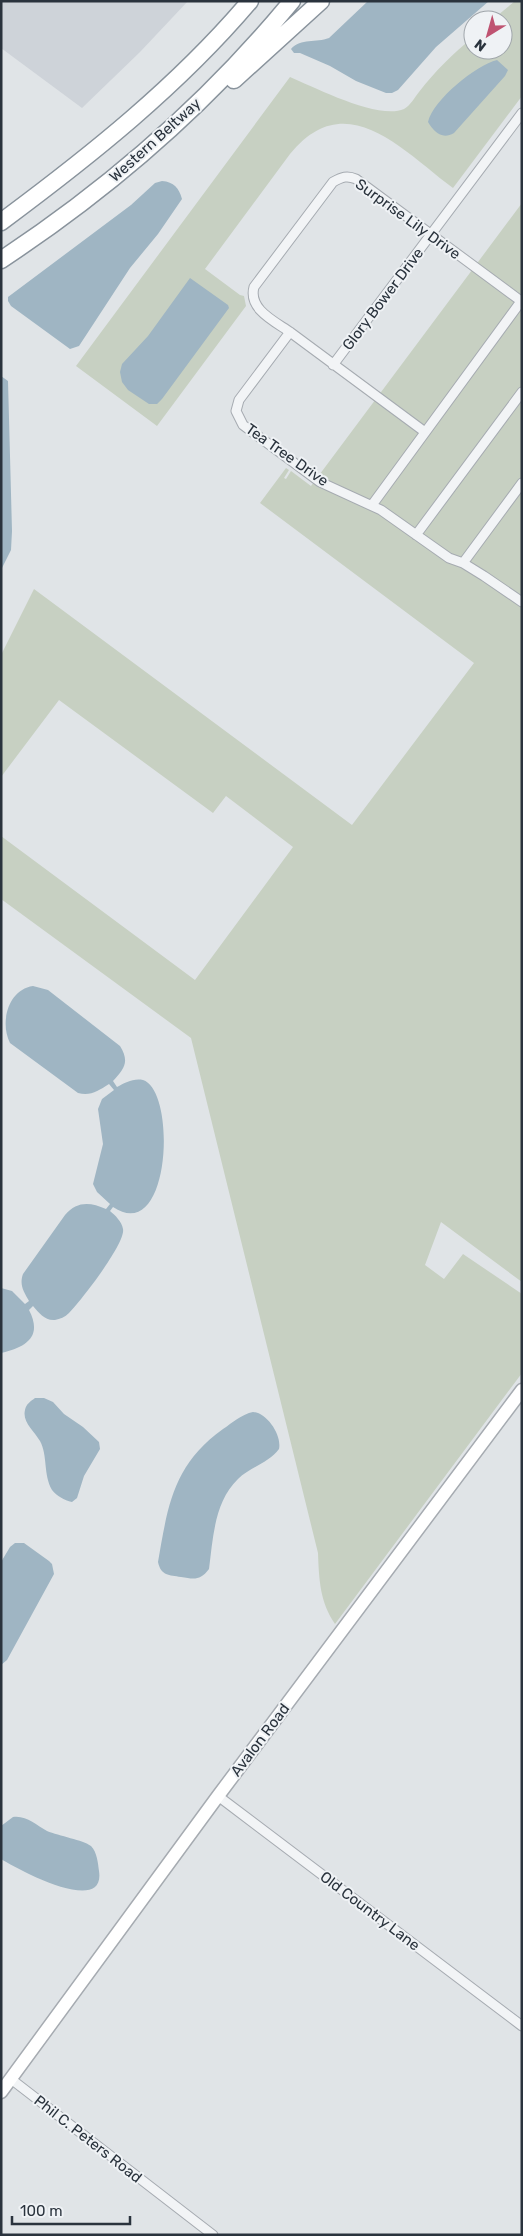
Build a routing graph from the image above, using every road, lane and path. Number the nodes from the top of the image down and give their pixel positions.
1 (235, 1) edge
2 (250, 1) edge
3 (292, 1) edge
4 (322, 1) edge
5 (172, 83) junction
6 (522, 112) edge
7 (166, 134) junction
8 (1, 222) edge
9 (430, 235) junction
10 (1, 260) edge
11 (521, 301) edge
12 (290, 332) junction
13 (333, 365) junction
14 (522, 392) edge
15 (425, 432) junction
16 (522, 483) edge
17 (372, 504) junction
18 (416, 535) junction
19 (463, 563) junction
20 (522, 602) edge
21 (522, 1390) edge
22 (218, 1796) junction
23 (522, 2026) edge
24 (11, 2079) junction
25 (1, 2092) edge
26 (213, 2235) edge

1 - 5 highway
2 - 5 highway, Western Beltway
3 - 7 highway, Western Beltway
4 - 7 highway
5 - 8 highway, Western Beltway
6 - 9 street, Glory Bower Drive
7 - 10 highway, Western Beltway
9 - 11 street, Surprise Lily Drive
9 - 12 street, Surprise Lily Drive
9 - 13 street, Glory Bower Drive
11 - 15 street
12 - 13 street
12 - 17 street, Tea Tree Drive
13 - 15 street
14 - 18 street
15 - 17 street
16 - 19 street
17 - 18 street, Tea Tree Drive
18 - 19 street, Tea Tree Drive
19 - 20 street, Tea Tree Drive
21 - 22 main road, Avalon Road
22 - 23 street, Old Country Lane
22 - 24 main road, Avalon Road
24 - 25 main road, Avalon Road
24 - 26 street, Phil C. Peters Road

